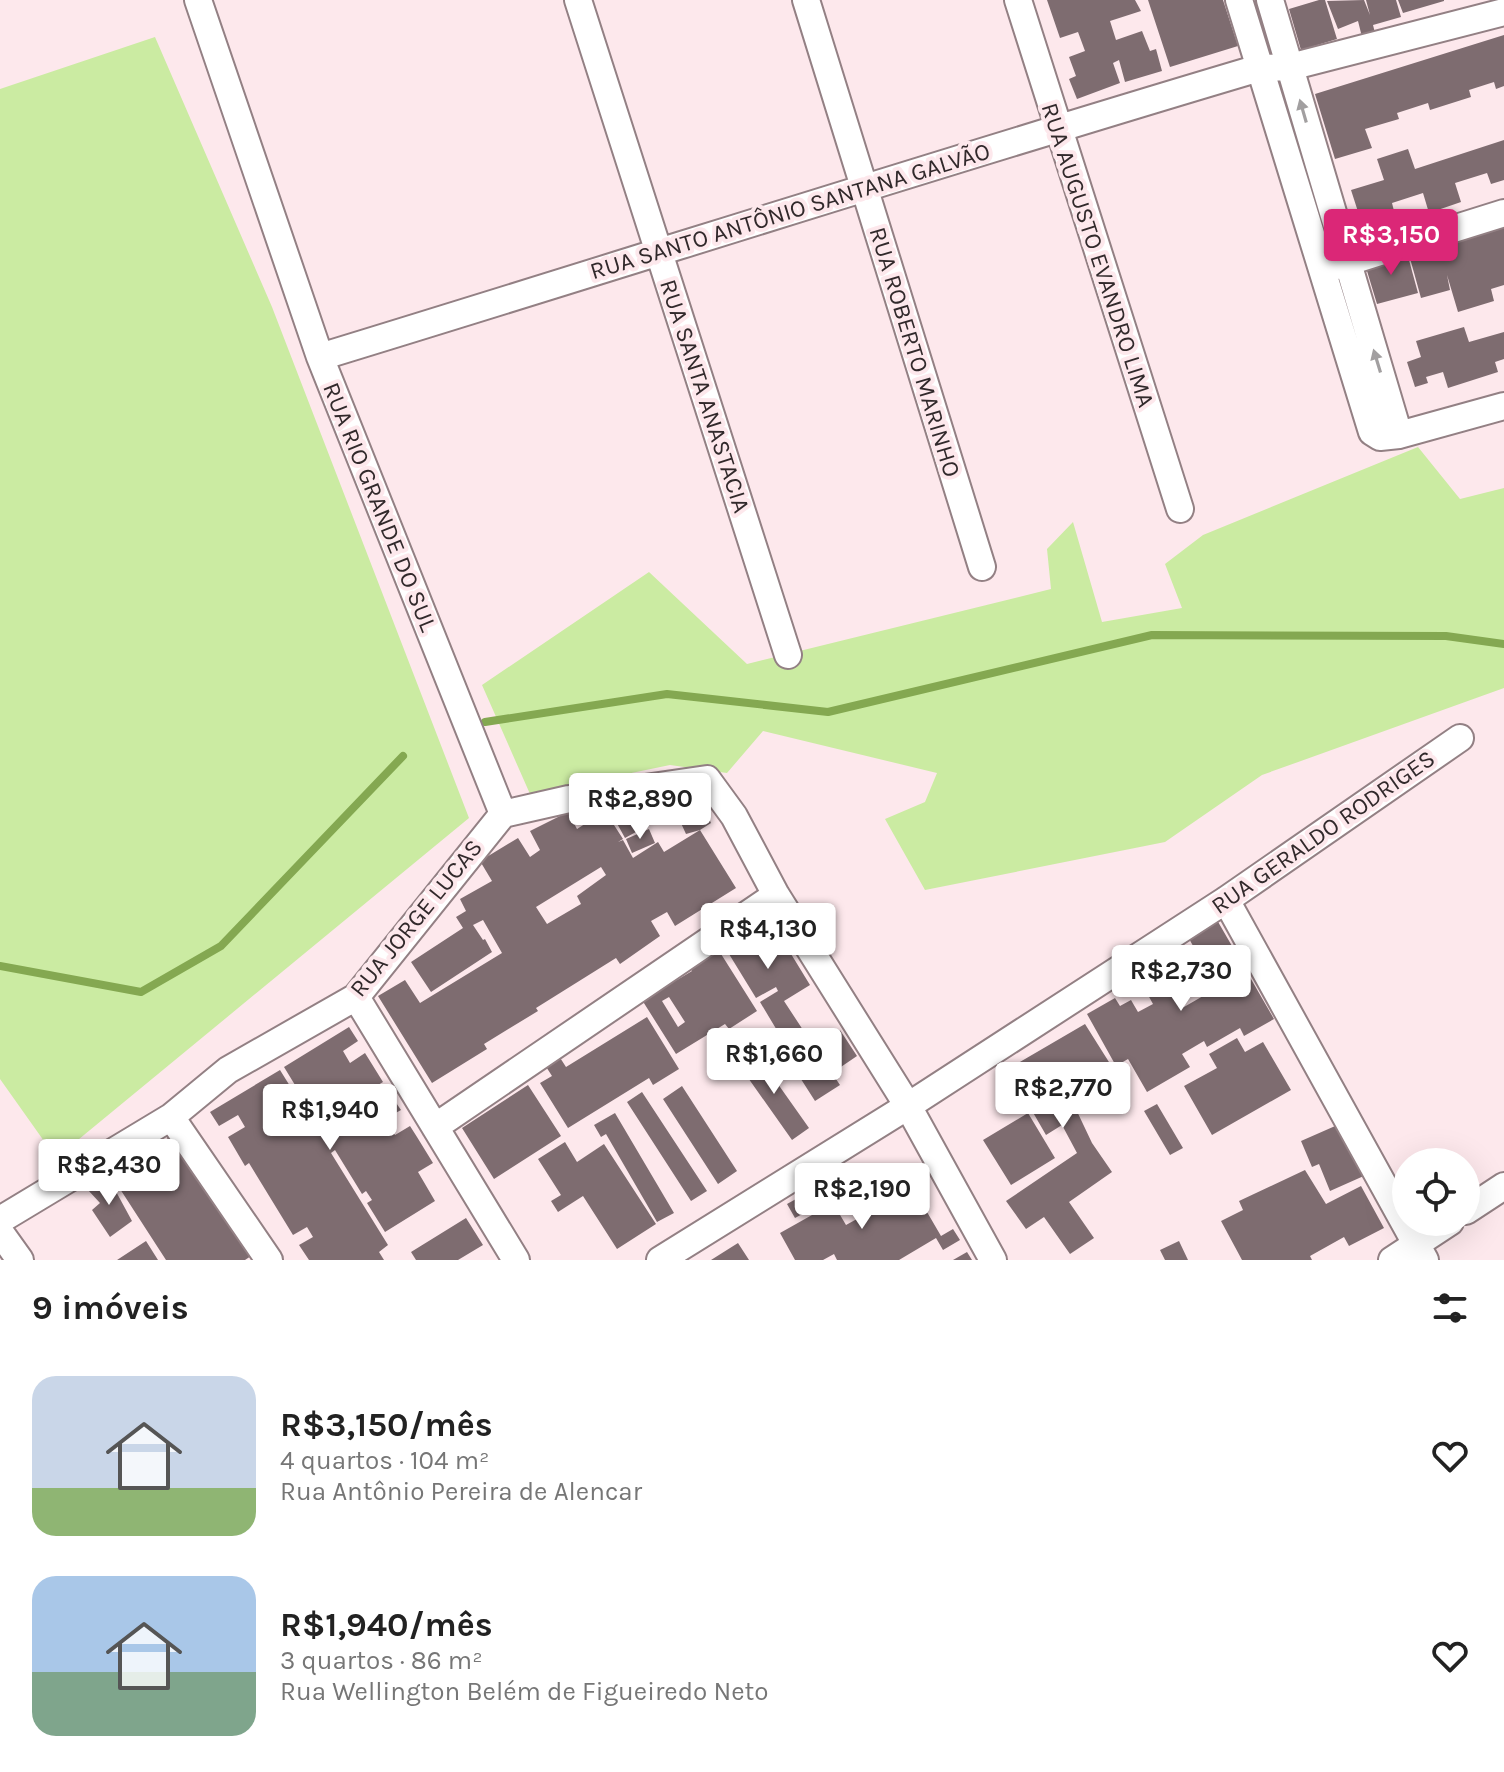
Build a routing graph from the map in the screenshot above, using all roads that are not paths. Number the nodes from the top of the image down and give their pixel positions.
1 (198, 0) edge
2 (578, 0) edge
3 (806, 0) edge
4 (1018, 0) edge
5 (1239, 0) edge
6 (1270, 0) edge
7 (1504, 12) edge
8 (1290, 67) junction
9 (1259, 68) junction
10 (1057, 128) junction
11 (863, 187) junction
12 (1504, 213) edge
13 (659, 253) junction
14 (1347, 262) junction
15 (1322, 270) junction
16 (320, 357) junction
17 (1504, 406) edge
18 (1399, 435) junction
19 (1180, 509) dead end
20 (982, 567) dead end
21 (788, 655) dead end
22 (1460, 738) dead end
23 (503, 814) junction
24 (776, 895) junction
25 (1226, 900) junction
26 (356, 997) junction
27 (908, 1106) junction
28 (171, 1117) junction
29 (435, 1127) junction
30 (1504, 1186) edge
31 (1480, 1202) edge
32 (0, 1220) edge
33 (0, 1232) edge
34 (1436, 1236) edge
35 (1420, 1252) edge
36 (20, 1260) edge
37 (269, 1260) edge
38 (516, 1260) edge
39 (660, 1260) edge
40 (993, 1260) edge
41 (1392, 1260) edge

1 - 16 street, RUA RIO GRANDE DO SUL
2 - 13 street, RUA SANTA ANASTACIA
3 - 11 street, RUA ROBERTO MARINHO
4 - 10 street, RUA AUGUSTO EVANDRO LIMA
5 - 9 street
6 - 8 street
7 - 8 street, RUA SANTO ANTÔNIO SANTANA GALVÃO
8 - 9 street, RUA SANTO ANTÔNIO SANTANA GALVÃO
14 -> 8 street
9 - 10 street, RUA SANTO ANTÔNIO SANTANA GALVÃO
9 - 15 street
10 - 11 street, RUA SANTO ANTÔNIO SANTANA GALVÃO
10 - 19 street, RUA AUGUSTO EVANDRO LIMA
11 - 13 street, RUA SANTO ANTÔNIO SANTANA GALVÃO
11 - 20 street, RUA ROBERTO MARINHO
12 - 14 street
13 - 16 street, RUA SANTO ANTÔNIO SANTANA GALVÃO
13 - 21 street, RUA SANTA ANASTACIA
14 - 15 street
18 -> 14 street
15 - 18 street
16 - 23 street, RUA RIO GRANDE DO SUL
17 - 18 street
22 - 25 street, RUA GERALDO RODRIGES
23 - 24 street
23 - 26 street, RUA JORGE LUCAS
24 - 27 street
24 - 29 street
25 - 27 street, RUA GERALDO RODRIGES
25 - 35 street
26 - 28 street, RUA JORGE LUCAS
26 - 29 street
27 - 39 street, RUA GERALDO RODRIGES
27 - 40 street
28 - 32 street, RUA JORGE LUCAS
28 - 37 street
29 - 38 street
30 - 31 street
33 - 36 street
34 - 35 street
35 - 41 street

